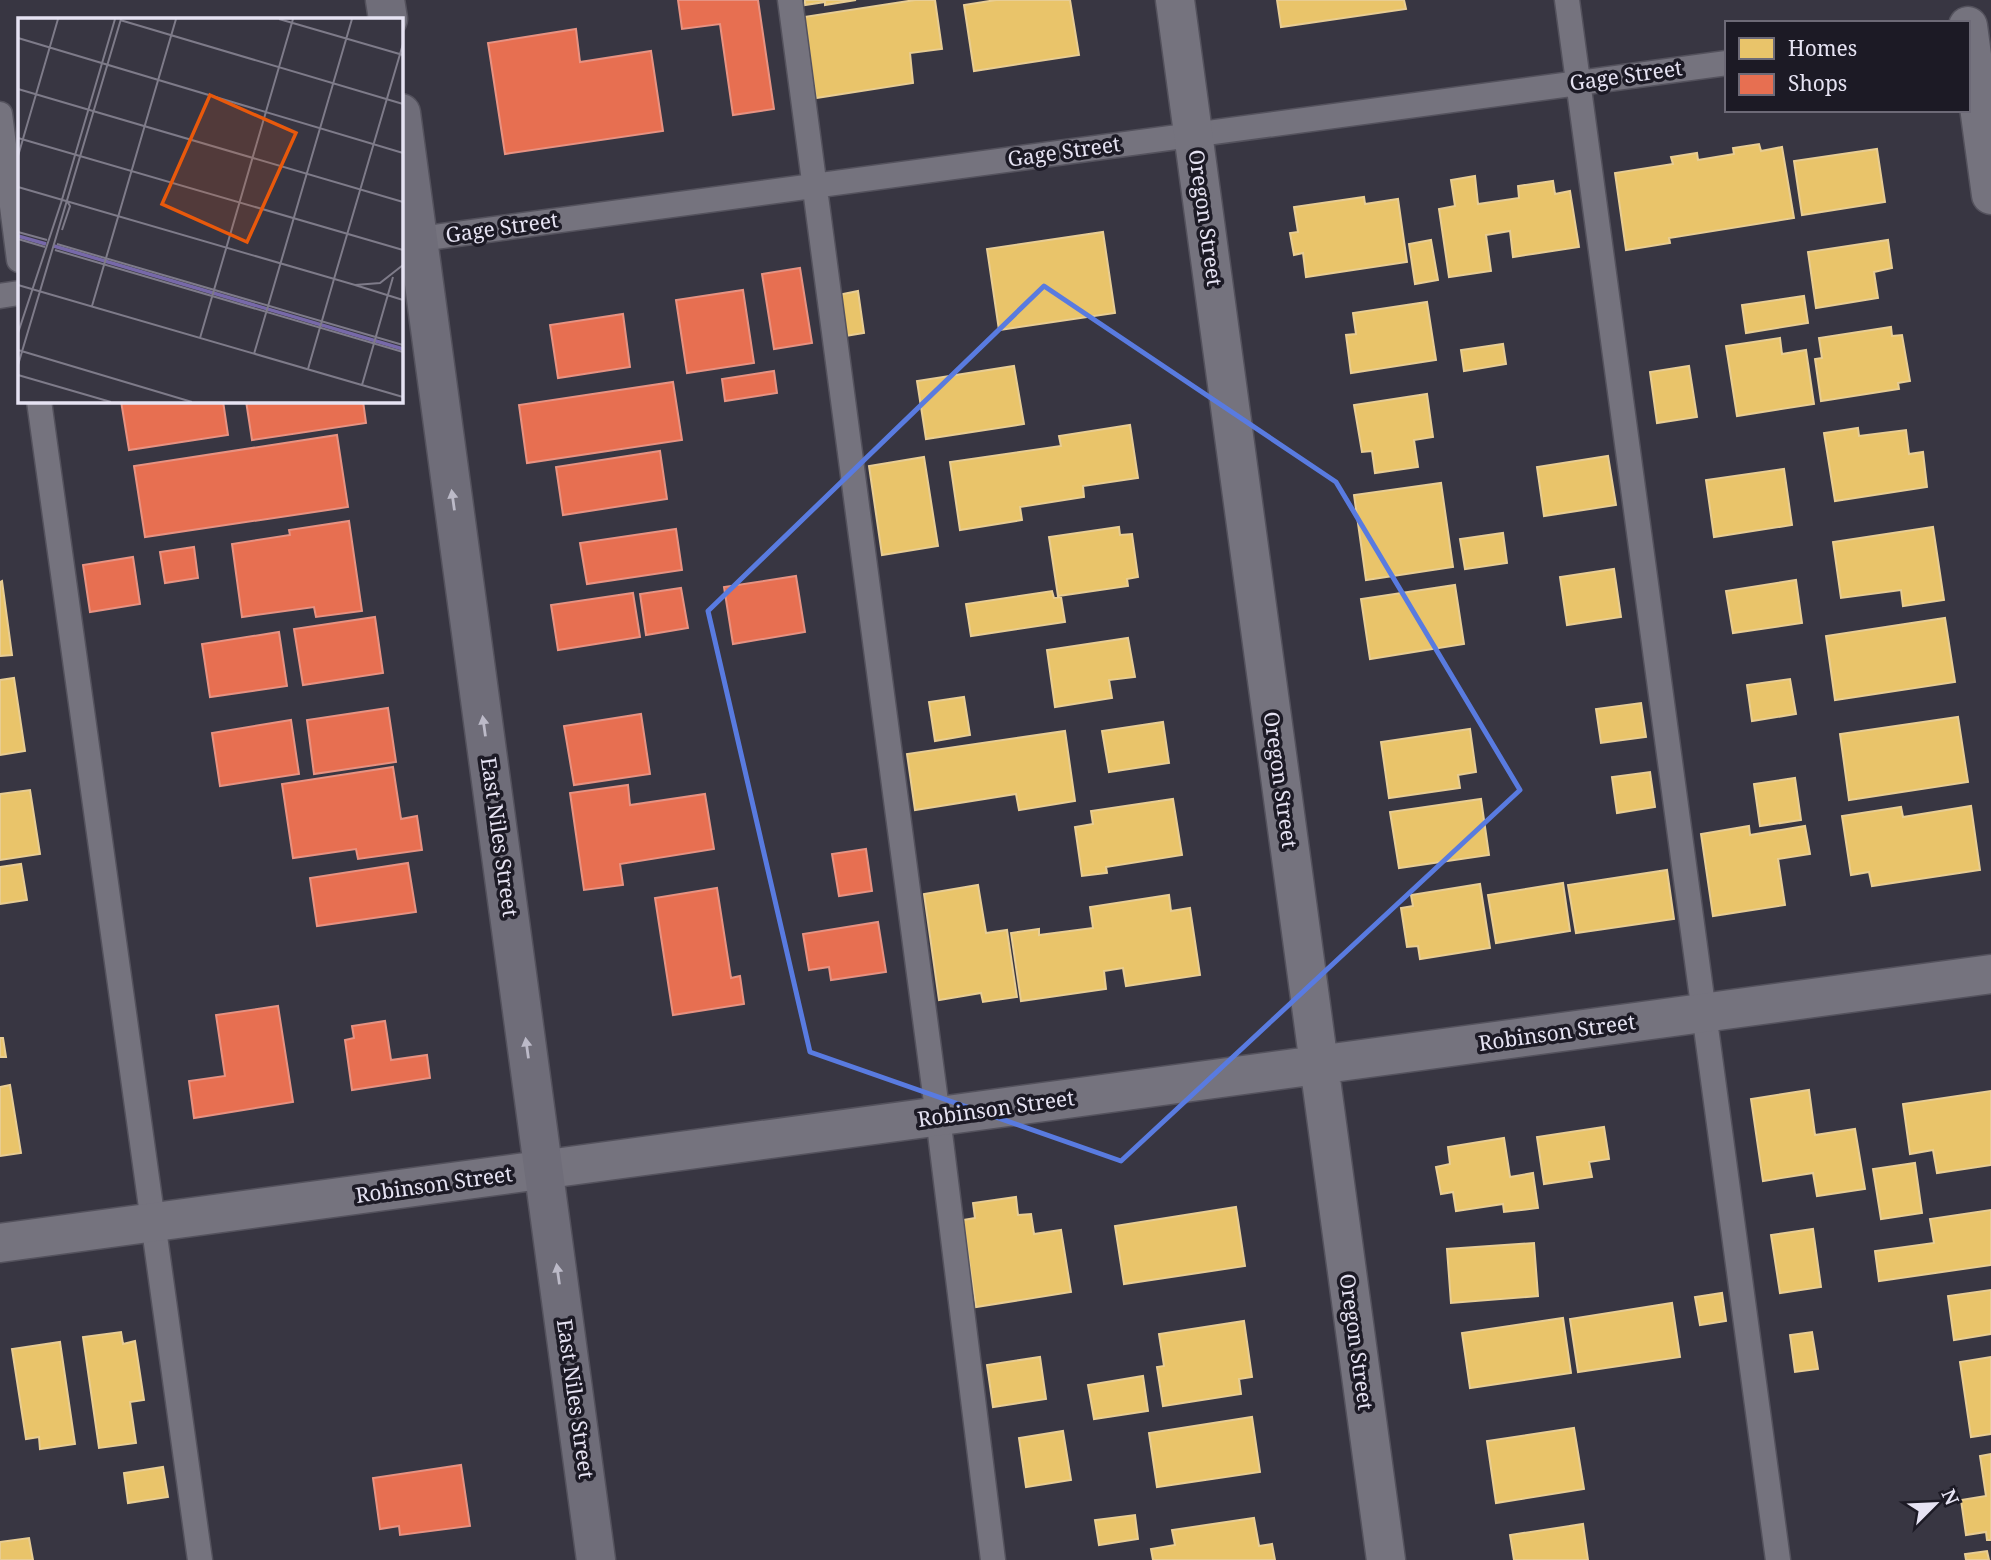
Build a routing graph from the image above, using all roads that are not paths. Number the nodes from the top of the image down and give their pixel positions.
1 (386, 0) edge
2 (790, 0) edge
3 (1175, 0) edge
4 (1567, 0) edge
5 (1965, 0) edge
6 (388, 18) edge
7 (1967, 21) edge
8 (1970, 27) edge
9 (1991, 27) edge
10 (1970, 42) edge
11 (1725, 63) edge
12 (1578, 83) junction
13 (0, 114) edge
14 (402, 129) edge
15 (1194, 134) junction
16 (815, 186) junction
17 (1991, 195) edge
18 (409, 240) edge
19 (18, 252) edge
20 (18, 293) edge
21 (0, 296) edge
22 (39, 402) edge
23 (1991, 974) edge
24 (1703, 1013) junction
25 (1319, 1065) junction
26 (938, 1117) junction
27 (544, 1170) junction
28 (153, 1223) junction
29 (0, 1243) edge
30 (200, 1560) edge
31 (596, 1560) edge
32 (993, 1560) edge
33 (1386, 1560) edge
34 (1778, 1560) edge

1 - 6 main road
2 - 16 lane
3 - 15 street, Oregon Street
4 - 12 lane
5 - 7 street
8 - 9 lane
10 - 17 street
11 - 12 lane, Gage Street
12 - 15 lane, Gage Street
12 - 24 lane
13 - 19 lane
14 - 18 main road, East Niles Street
15 - 16 lane, Gage Street
15 - 25 street, Oregon Street
16 - 18 lane, Gage Street
16 - 26 lane
27 -> 18 main road, East Niles Street
20 - 21 lane
22 - 28 lane
23 - 24 street, Robinson Street
24 - 25 street, Robinson Street
24 - 34 lane
25 - 26 street, Robinson Street
25 - 33 street, Oregon Street
26 - 27 street, Robinson Street
26 - 32 lane
27 - 28 street, Robinson Street
31 -> 27 main road, East Niles Street
28 - 29 street, Robinson Street
28 - 30 lane

